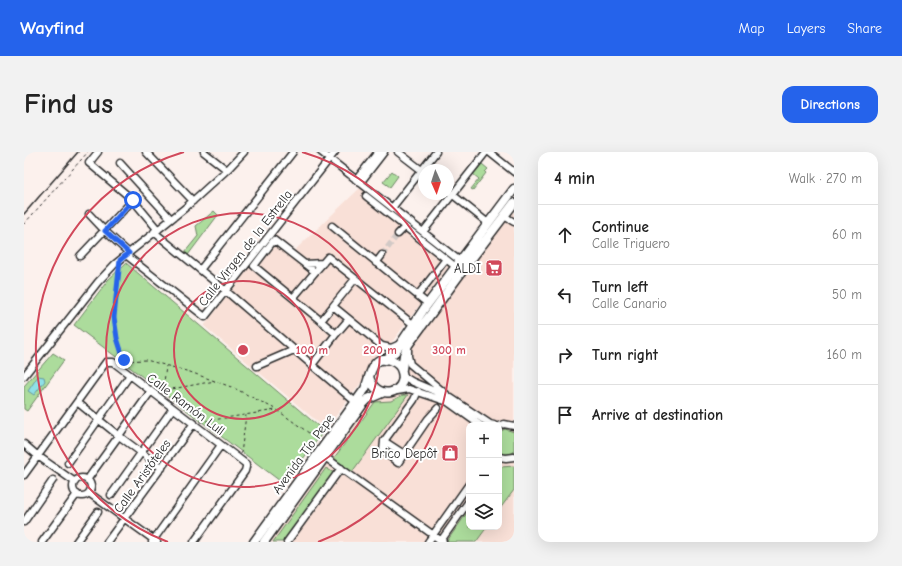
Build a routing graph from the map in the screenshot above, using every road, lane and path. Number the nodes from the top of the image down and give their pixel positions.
1 (88, 152) edge
2 (98, 152) edge
3 (146, 152) edge
4 (204, 152) edge
5 (244, 152) edge
6 (293, 152) edge
7 (321, 152) edge
8 (335, 152) edge
9 (378, 152) edge
10 (384, 152) edge
11 (398, 152) edge
12 (436, 152) edge
13 (487, 152) edge
14 (330, 159) junction
15 (120, 163) dead end
16 (428, 164) edge
17 (418, 167) edge
18 (227, 170) junction
19 (514, 172) edge
20 (418, 177) edge
21 (358, 181) junction
22 (454, 189) edge
23 (514, 189) edge
24 (366, 196) dead end
25 (454, 196) edge
26 (133, 200) junction
27 (445, 200) edge
28 (193, 201) junction
29 (514, 203) edge
30 (392, 208) junction
31 (89, 214) dead end
32 (504, 216) junction
33 (171, 219) junction
34 (514, 222) edge
35 (488, 223) junction
36 (24, 224) edge
37 (332, 226) dead end
38 (405, 227) junction
39 (105, 231) junction
40 (156, 231) junction
41 (423, 232) junction
42 (398, 234) tunnel mouth
43 (127, 254) junction
44 (382, 255) tunnel mouth
45 (80, 256) dead end
46 (446, 259) junction
47 (120, 260) junction
48 (376, 262) junction
49 (323, 263) junction
50 (305, 264) junction
51 (458, 264) junction
52 (200, 270) junction
53 (315, 272) junction
54 (355, 279) junction
55 (226, 291) junction
56 (418, 296) junction
57 (293, 298) junction
58 (428, 304) junction
59 (333, 306) junction
60 (349, 319) junction
61 (320, 321) junction
62 (414, 325) junction
63 (336, 334) junction
64 (405, 344) junction
65 (382, 346) junction
66 (294, 350) junction
67 (124, 360) junction
68 (382, 360) junction
69 (111, 361) junction
70 (312, 365) junction
71 (166, 366) junction
72 (257, 366) dead end
73 (25, 373) edge
74 (402, 373) junction
75 (130, 375) junction
76 (369, 377) junction
77 (216, 381) junction
78 (163, 391) junction
79 (418, 391) junction
80 (152, 392) junction
81 (391, 392) junction
82 (382, 393) junction
83 (355, 398) junction
84 (451, 398) junction
85 (77, 402) junction
86 (173, 408) junction
87 (438, 408) dead end
88 (277, 410) junction
89 (246, 415) junction
90 (99, 419) junction
91 (476, 422) edge
92 (487, 422) edge
93 (194, 423) junction
94 (502, 425) edge
95 (514, 426) edge
96 (119, 436) junction
97 (321, 441) dead end
98 (384, 441) junction
99 (24, 444) edge
100 (221, 445) junction
101 (141, 453) junction
102 (404, 454) junction
103 (38, 456) junction
104 (325, 457) junction
105 (241, 460) junction
106 (68, 463) dead end
107 (162, 468) junction
108 (341, 468) junction
109 (24, 475) edge
110 (53, 480) dead end
111 (88, 480) junction
112 (76, 482) junction
113 (466, 488) edge
114 (89, 492) junction
115 (77, 494) junction
116 (111, 495) dead end
117 (466, 505) edge
118 (98, 512) dead end
119 (124, 518) junction
120 (24, 522) edge
121 (433, 535) junction
122 (154, 541) edge
123 (441, 541) edge
124 (42, 542) edge
125 (76, 542) edge
126 (107, 542) edge
127 (194, 542) edge
128 (254, 542) edge
129 (264, 542) edge
130 (287, 542) edge
131 (428, 542) edge

1 - 36 path
2 - 26 street
3 - 28 street
4 - 18 street
5 - 18 street
6 - 52 street
7 - 14 street
8 - 14 street, Calle Virgen de la Estrella
9 - 21 street
10 - 21 street
11 - 17 street
12 - 16 street
13 - 19 street
13 - 22 street
14 - 21 street
14 - 55 street, Calle Virgen de la Estrella
15 - 33 street
18 - 28 street
20 - 30 street
21 - 30 street
23 - 35 main road
24 - 38 street
25 - 35 street
26 - 39 street
26 - 40 street
27 - 41 street
28 - 33 street
29 - 32 main road
30 - 41 street
31 - 39 street
32 - 34 street
32 - 64 main road
33 - 40 street
35 - 51 main road
37 - 48 street
38 - 42 street
38 - 46 street
39 - 43 street
39 - 45 street
40 - 43 street
40 - 52 street
41 - 51 street
43 - 47 street
43 - 55 street, Calle Virgen de la Estrella
44 - 48 street
46 - 51 street
46 - 56 street
47 - 67 path
47 - 73 street
48 - 56 street
49 - 50 street
49 - 53 street
49 - 54 street
50 - 53 street
50 - 57 street
51 - 58 main road
52 - 55 street
53 - 57 street
54 - 59 street
54 - 62 street
55 - 66 street
56 - 58 street
57 - 61 street
58 - 62 main road
59 - 60 street
59 - 61 street
60 - 63 street
60 - 65 street
61 - 63 street
62 - 64 main road
63 - 70 street
64 - 65 street
64 - 68 main road
64 - 74 main road
64 - 84 street
65 - 68 street
66 - 70 street
66 - 72 street
67 - 69 path
67 - 71 path
68 - 74 main road
68 - 76 main road
69 - 75 street, Calle Ramón Lull
69 - 85 street
70 - 83 street
71 - 77 path
71 - 78 path
74 - 81 main road
74 - 84 street
75 - 80 street, Calle Ramón Lull
75 - 90 street
76 - 82 main road
76 - 83 main road, Avenida Tío Pepe
77 - 78 path
77 - 88 path
78 - 80 path
79 - 81 street
79 - 91 street
79 - 98 street
80 - 86 street, Calle Ramón Lull
80 - 96 street
81 - 82 main road
82 - 104 main road, Avenida Tío Pepe
83 - 128 main road, Avenida Tío Pepe
84 - 92 street
85 - 90 street
85 - 103 street
86 - 93 street, Calle Ramón Lull
86 - 101 street
87 - 102 street
88 - 89 path
88 - 97 path
89 - 93 path
89 - 105 path
90 - 96 street
90 - 106 street
93 - 100 street, Calle Ramón Lull
93 - 107 street, Calle Aristóteles
94 - 95 street
96 - 101 street
96 - 111 street
98 - 102 street
98 - 102 street
99 - 103 street
100 - 105 street, Calle Ramón Lull
100 - 122 street
101 - 107 street
101 - 116 street
103 - 109 street
103 - 112 street
104 - 108 street
104 - 129 main road, Avenida Tío Pepe
105 - 127 street, Calle Ramón Lull
107 - 119 street, Calle Aristóteles
108 - 121 street
108 - 130 street
110 - 120 street
111 - 112 street
111 - 114 street
112 - 115 street
113 - 121 street
114 - 115 street
114 - 119 street
115 - 124 street
117 - 123 street
118 - 125 street
119 - 122 street
119 - 126 street, Calle Aristóteles
121 - 123 street
121 - 131 street

